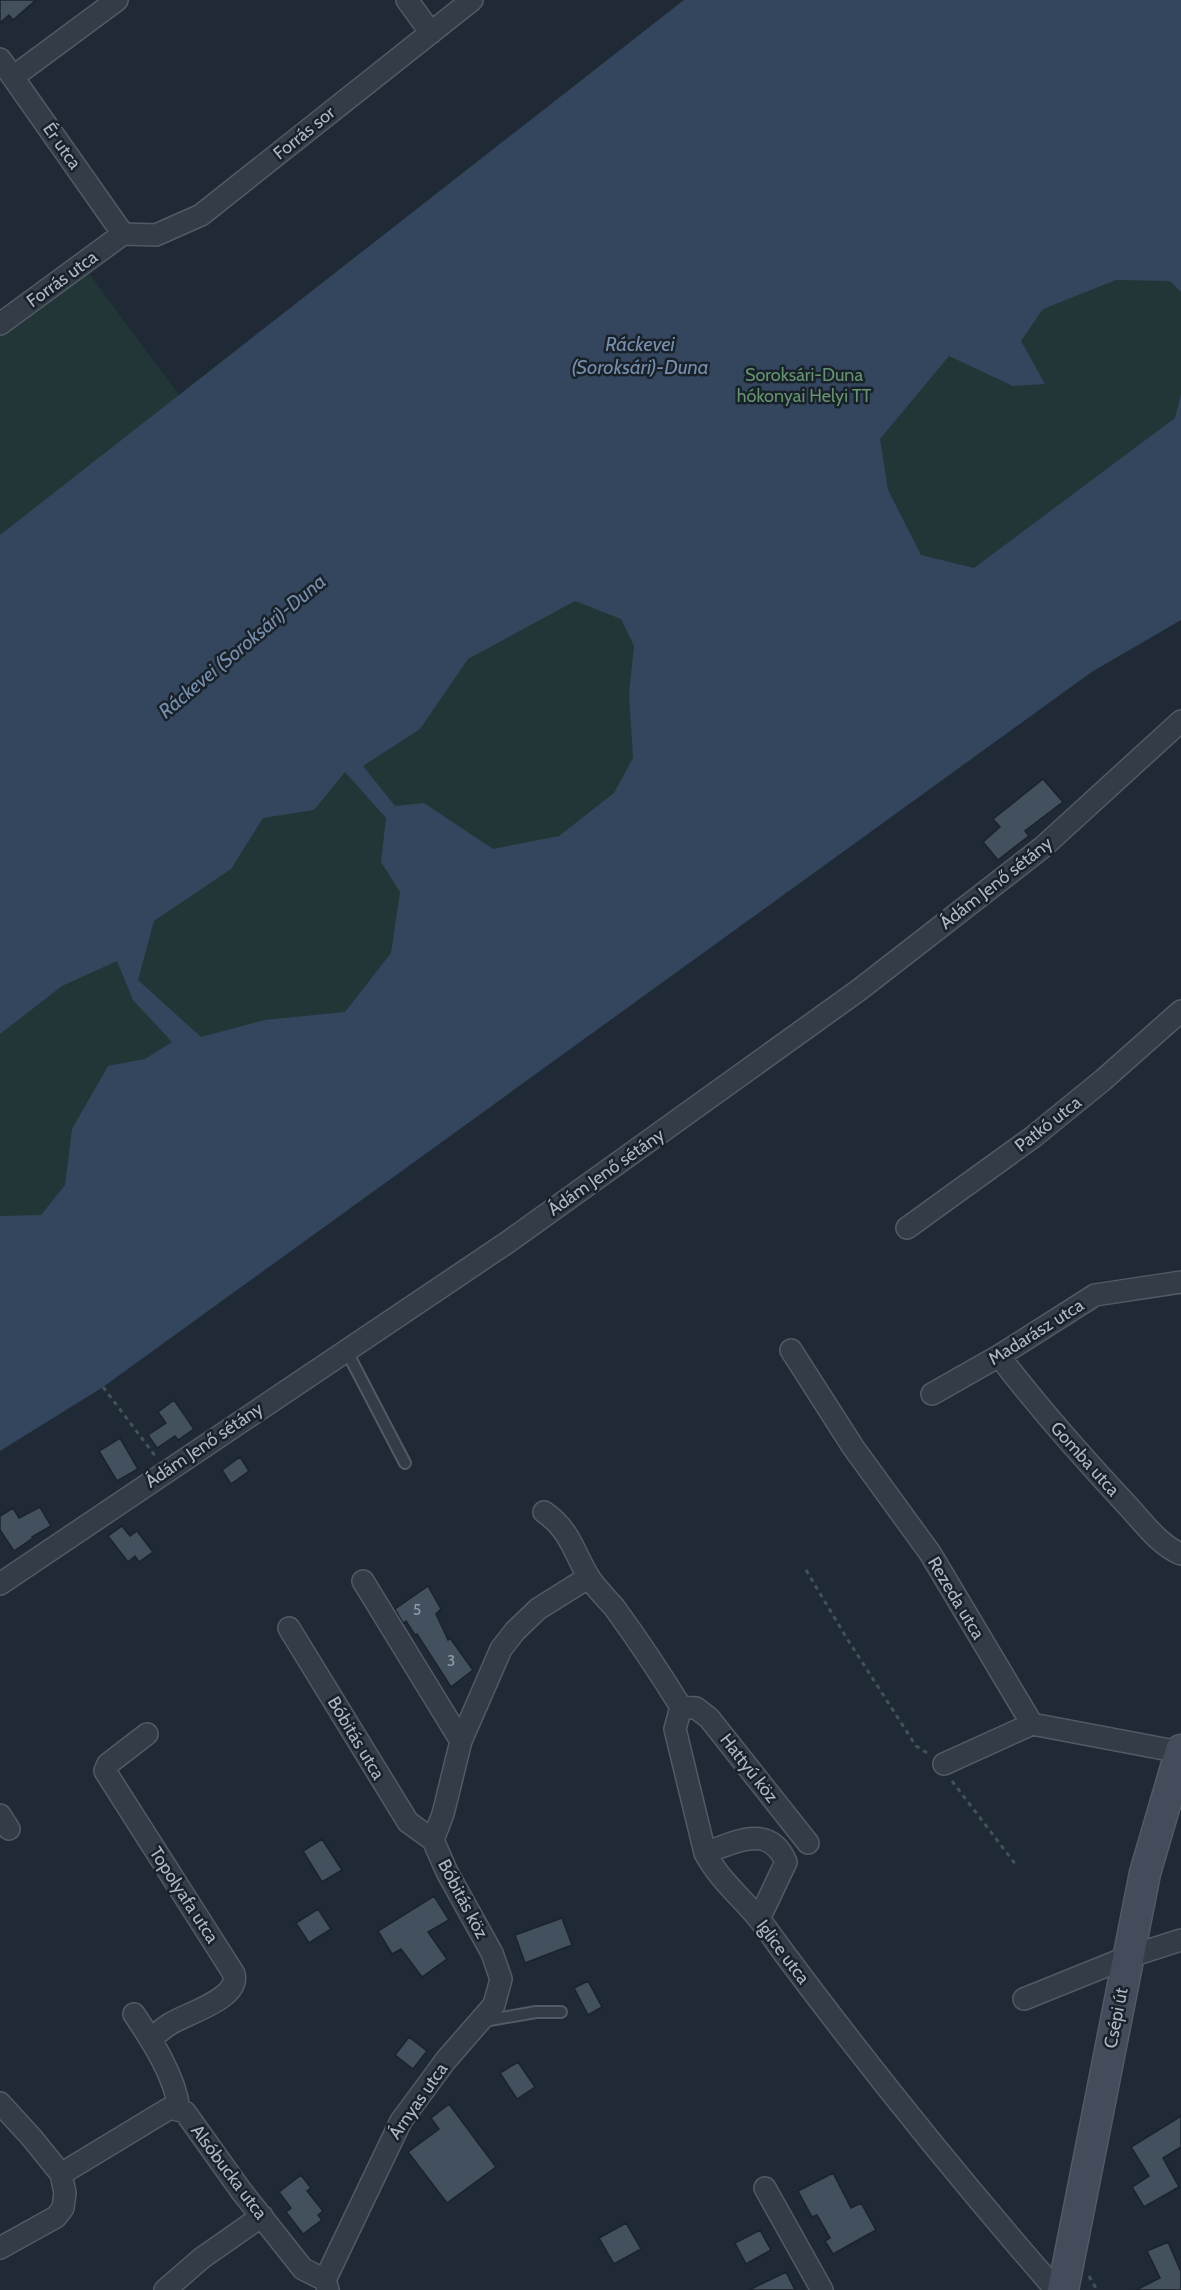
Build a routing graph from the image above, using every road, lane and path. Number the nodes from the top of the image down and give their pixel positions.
1 (117, 0) edge
2 (407, 0) edge
3 (472, 0) edge
4 (431, 33) junction
5 (0, 59) edge
6 (13, 77) junction
7 (123, 234) junction
8 (0, 324) edge
9 (1181, 721) edge
10 (1181, 1011) edge
11 (907, 1228) dead end
12 (1181, 1282) edge
13 (346, 1350) junction
14 (791, 1350) dead end
15 (999, 1356) junction
16 (103, 1387) dead end
17 (932, 1394) dead end
18 (405, 1463) dead end
19 (166, 1470) junction
20 (544, 1512) dead end
21 (1181, 1554) edge
22 (806, 1570) dead end
23 (589, 1577) junction
24 (363, 1581) dead end
25 (0, 1584) edge
26 (289, 1628) dead end
27 (681, 1707) junction
28 (1032, 1724) junction
29 (147, 1734) dead end
30 (461, 1741) junction
31 (1181, 1751) edge
32 (944, 1764) junction
33 (433, 1840) junction
34 (808, 1843) dead end
35 (705, 1853) junction
36 (1016, 1865) dead end
37 (759, 1919) junction
38 (1181, 1941) edge
39 (492, 1953) joint
40 (1128, 1957) junction
41 (1024, 2000) dead end
42 (561, 2012) dead end
43 (134, 2014) dead end
44 (478, 2022) junction
45 (151, 2039) junction
46 (0, 2103) edge
47 (179, 2109) junction
48 (61, 2174) junction
49 (765, 2188) dead end
50 (262, 2216) junction
51 (0, 2248) edge
52 (326, 2285) edge
53 (165, 2290) edge
54 (822, 2290) edge
55 (1056, 2290) edge
56 (1063, 2290) edge

1 - 6 street
2 - 4 street
3 - 4 street, Forrás sor
4 - 7 street, Forrás sor
5 - 6 street, Ér utca
6 - 7 street, Ér utca
7 - 8 street, Forrás utca
9 - 13 street, Ádám Jenő sétány
10 - 11 street, Patkó utca
12 - 15 street, Madarász utca
13 - 18 lane
13 - 19 street, Ádám Jenő sétány
14 - 28 street, Rezeda utca
15 - 17 street, Madarász utca
15 - 21 street, Gomba utca
16 - 19 path
19 - 25 street, Ádám Jenő sétány
20 - 23 street
22 - 32 path
23 - 27 street
23 - 30 street, Bóbitás köz
24 - 30 street
26 - 33 street, Bóbitás utca
27 - 34 street, Hattyú köz
27 - 35 street, Iglice utca
28 - 31 street
28 - 32 street
29 - 45 street, Topolyafa utca
30 - 33 street, Bóbitás köz
31 - 40 street, Csépi út
32 - 36 path
33 - 39 street, Bóbitás köz
35 - 37 street, Iglice utca
35 - 37 street
37 - 55 street, Iglice utca
38 - 40 street
39 - 44 street, Árnyas utca
40 - 41 street
40 - 56 street, Csépi út
42 - 44 lane
43 - 45 street
44 - 52 street, Árnyas utca
45 - 47 street
46 - 48 street
47 - 48 street, Alsóbucka utca
47 - 50 street, Alsóbucka utca
48 - 51 street
49 - 54 street
50 - 52 street, Alsóbucka utca
50 - 53 street

